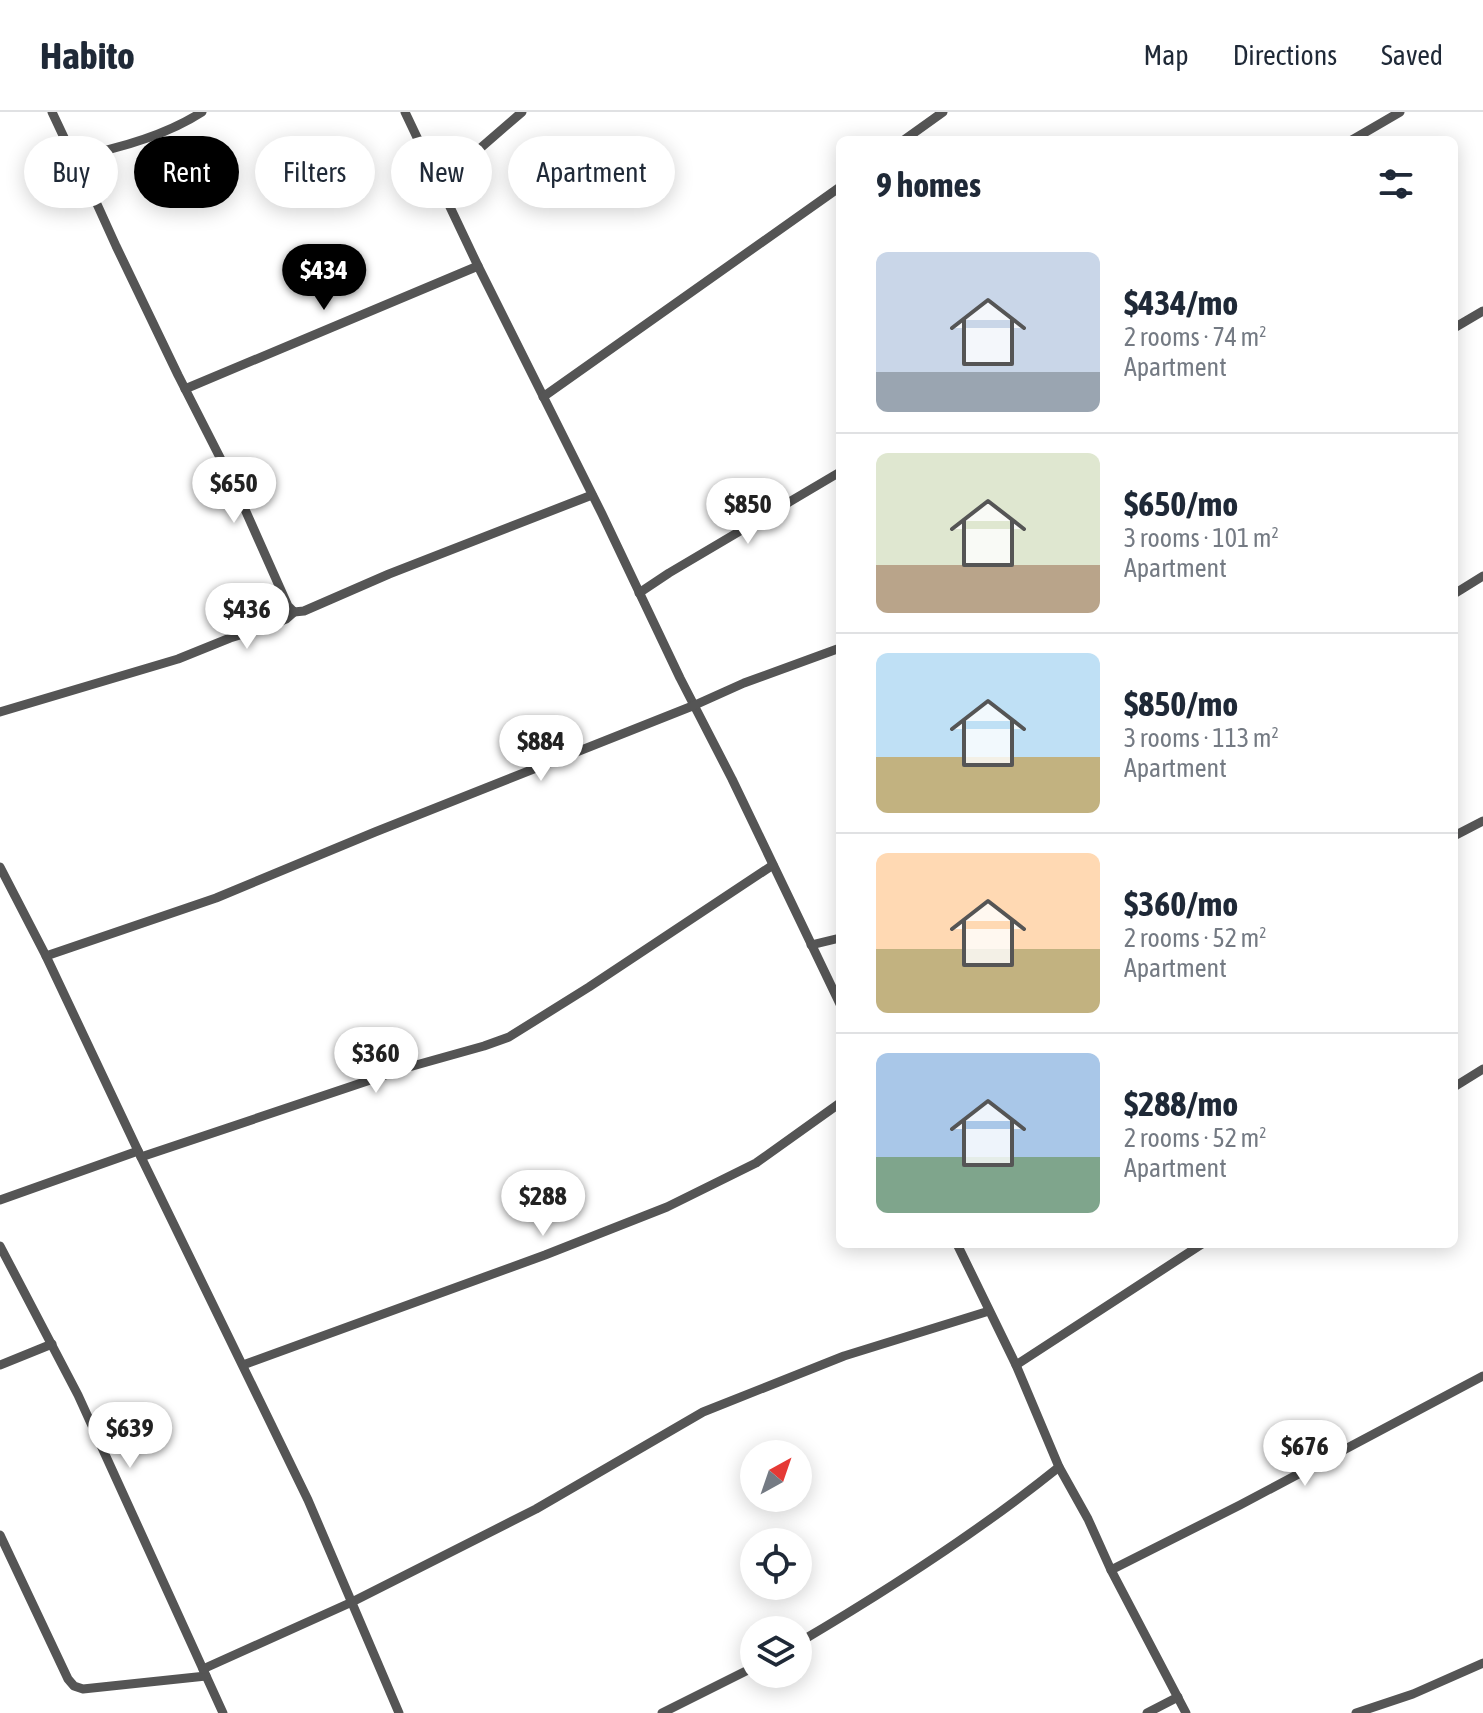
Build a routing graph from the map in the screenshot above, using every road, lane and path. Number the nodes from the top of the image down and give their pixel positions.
1 (52, 112) edge
2 (202, 112) edge
3 (405, 112) edge
4 (522, 112) edge
5 (943, 112) edge
6 (1400, 112) edge
7 (64, 136) edge
8 (416, 136) edge
9 (910, 136) edge
10 (1359, 136) edge
11 (492, 138) edge
12 (118, 145) edge
13 (836, 190) edge
14 (98, 208) edge
15 (450, 208) edge
16 (478, 266) junction
17 (1483, 311) edge
18 (1458, 326) edge
19 (185, 389) junction
20 (543, 397) junction
21 (836, 474) edge
22 (592, 495) junction
23 (1483, 576) edge
24 (1458, 592) edge
25 (639, 593) junction
26 (294, 612) junction
27 (836, 649) edge
28 (695, 705) junction
29 (0, 712) edge
30 (1483, 821) edge
31 (1458, 834) edge
32 (773, 865) junction
33 (0, 867) edge
34 (836, 939) edge
35 (811, 945) junction
36 (46, 956) junction
37 (836, 996) edge
38 (1483, 1069) edge
39 (1458, 1085) edge
40 (836, 1106) edge
41 (139, 1154) junction
42 (0, 1200) edge
43 (0, 1246) edge
44 (959, 1248) edge
45 (1196, 1248) edge
46 (989, 1311) junction
47 (52, 1344) junction
48 (0, 1365) edge
49 (243, 1365) junction
50 (1016, 1365) junction
51 (1483, 1376) edge
52 (1059, 1467) junction
53 (0, 1535) edge
54 (1111, 1570) junction
55 (352, 1602) junction
56 (812, 1634) edge
57 (1483, 1663) edge
58 (204, 1673) junction
59 (740, 1674) edge
60 (1178, 1697) junction
61 (223, 1713) edge
62 (399, 1713) edge
63 (662, 1713) edge
64 (1147, 1713) edge
65 (1186, 1713) edge
66 (1356, 1713) edge

1 - 7 street
2 - 12 street
3 - 8 street
4 - 11 street
5 - 9 street
6 - 10 street
13 - 20 street
14 - 19 street
15 - 16 street
16 - 19 street
16 - 20 street
17 - 18 street
19 - 26 street
20 - 22 street
21 - 25 street
22 - 25 street
22 - 26 street
23 - 24 street
25 - 28 street
26 - 29 street
27 - 28 street
28 - 32 street
28 - 36 street
30 - 31 street
32 - 35 street
32 - 41 street
33 - 36 street
34 - 35 street
35 - 37 street
36 - 41 street
38 - 39 street
40 - 49 street
41 - 42 street
41 - 49 street
43 - 47 street
44 - 46 street
45 - 50 street
46 - 50 street
46 - 55 street
47 - 48 street
47 - 58 street
49 - 55 street
50 - 52 street
51 - 54 street
52 - 54 street
52 - 56 street
53 - 58 street
54 - 60 street
55 - 58 street
55 - 62 street
57 - 66 street
58 - 61 street
59 - 63 street
60 - 64 street
60 - 65 street

